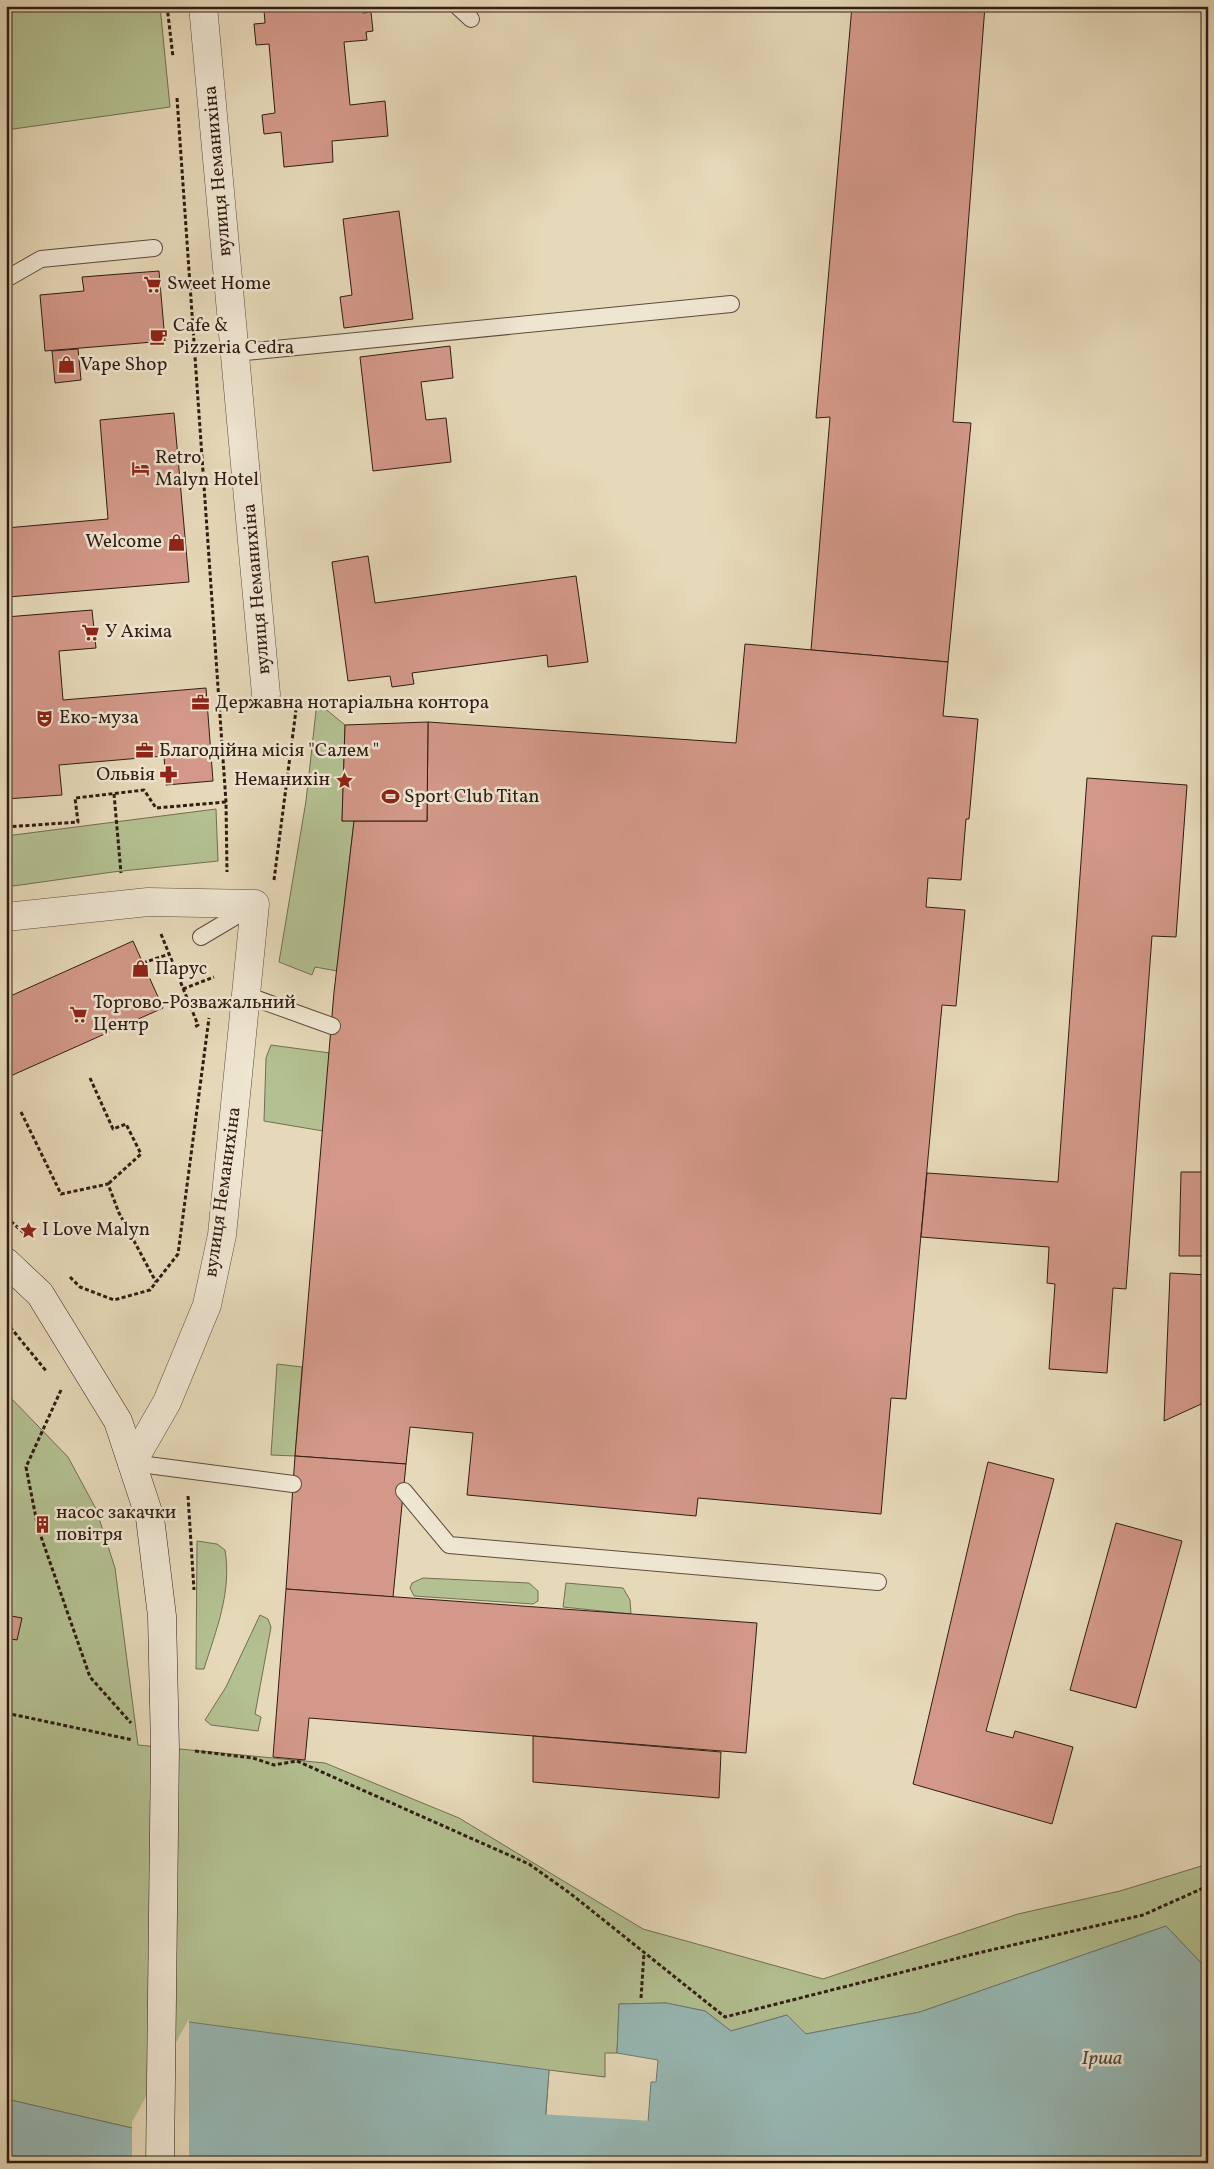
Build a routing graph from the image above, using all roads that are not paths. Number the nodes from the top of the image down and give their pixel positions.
1 (203, 6) edge
2 (457, 6) edge
3 (471, 19) dead end
4 (154, 248) dead end
5 (6, 279) edge
6 (731, 304) dead end
7 (235, 353) junction
8 (266, 694) dead end
9 (255, 904) junction
10 (6, 917) edge
11 (201, 937) road end
12 (246, 995) junction
13 (332, 1026) dead end
14 (6, 1262) edge
15 (132, 1463) junction
16 (293, 1484) dead end
17 (404, 1491) dead end
18 (878, 1582) dead end
19 (160, 2163) edge

1 - 7 street, вулиця Неманихіна
2 - 3 lane
4 - 5 lane
6 - 7 lane
7 - 8 street, вулиця Неманихіна
9 - 10 street
9 - 11 lane
9 - 12 street, вулиця Неманихіна
12 - 13 lane
12 - 15 street, вулиця Неманихіна
14 - 15 street
15 - 16 lane
15 - 19 street
17 - 18 lane

